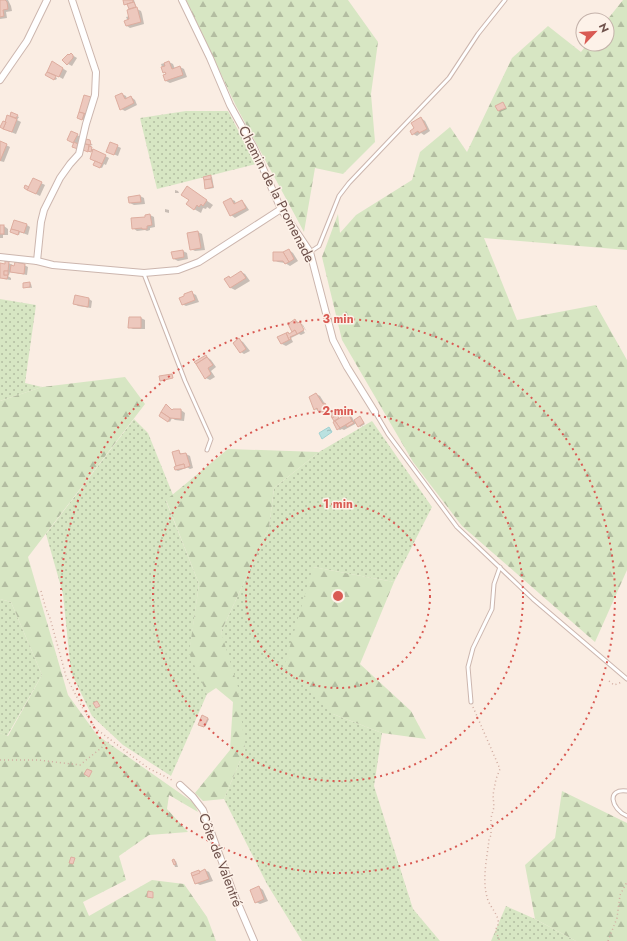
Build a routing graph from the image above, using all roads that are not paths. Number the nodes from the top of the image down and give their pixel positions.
1 (47, 0) edge
2 (72, 0) edge
3 (182, 0) edge
4 (505, 0) edge
5 (0, 80) edge
6 (281, 209) junction
7 (310, 252) junction
8 (0, 257) edge
9 (37, 260) junction
10 (144, 273) junction
11 (375, 412) joint
12 (207, 450) dead end
13 (500, 567) junction
14 (626, 678) edge
15 (471, 702) road end
16 (180, 784) road end
17 (627, 791) edge
18 (627, 816) edge
19 (254, 941) edge

1 - 5 street
2 - 9 street
3 - 6 street, Chemin de la Promenade
4 - 7 lane
6 - 7 street, Chemin de la Promenade
6 - 10 street
7 - 11 street, Chemin de la Promenade
8 - 9 street
9 - 10 street
10 - 12 lane
11 - 13 lane
13 - 14 lane
13 - 15 lane
16 - 19 street, Côte de Valentré
17 - 18 lane

